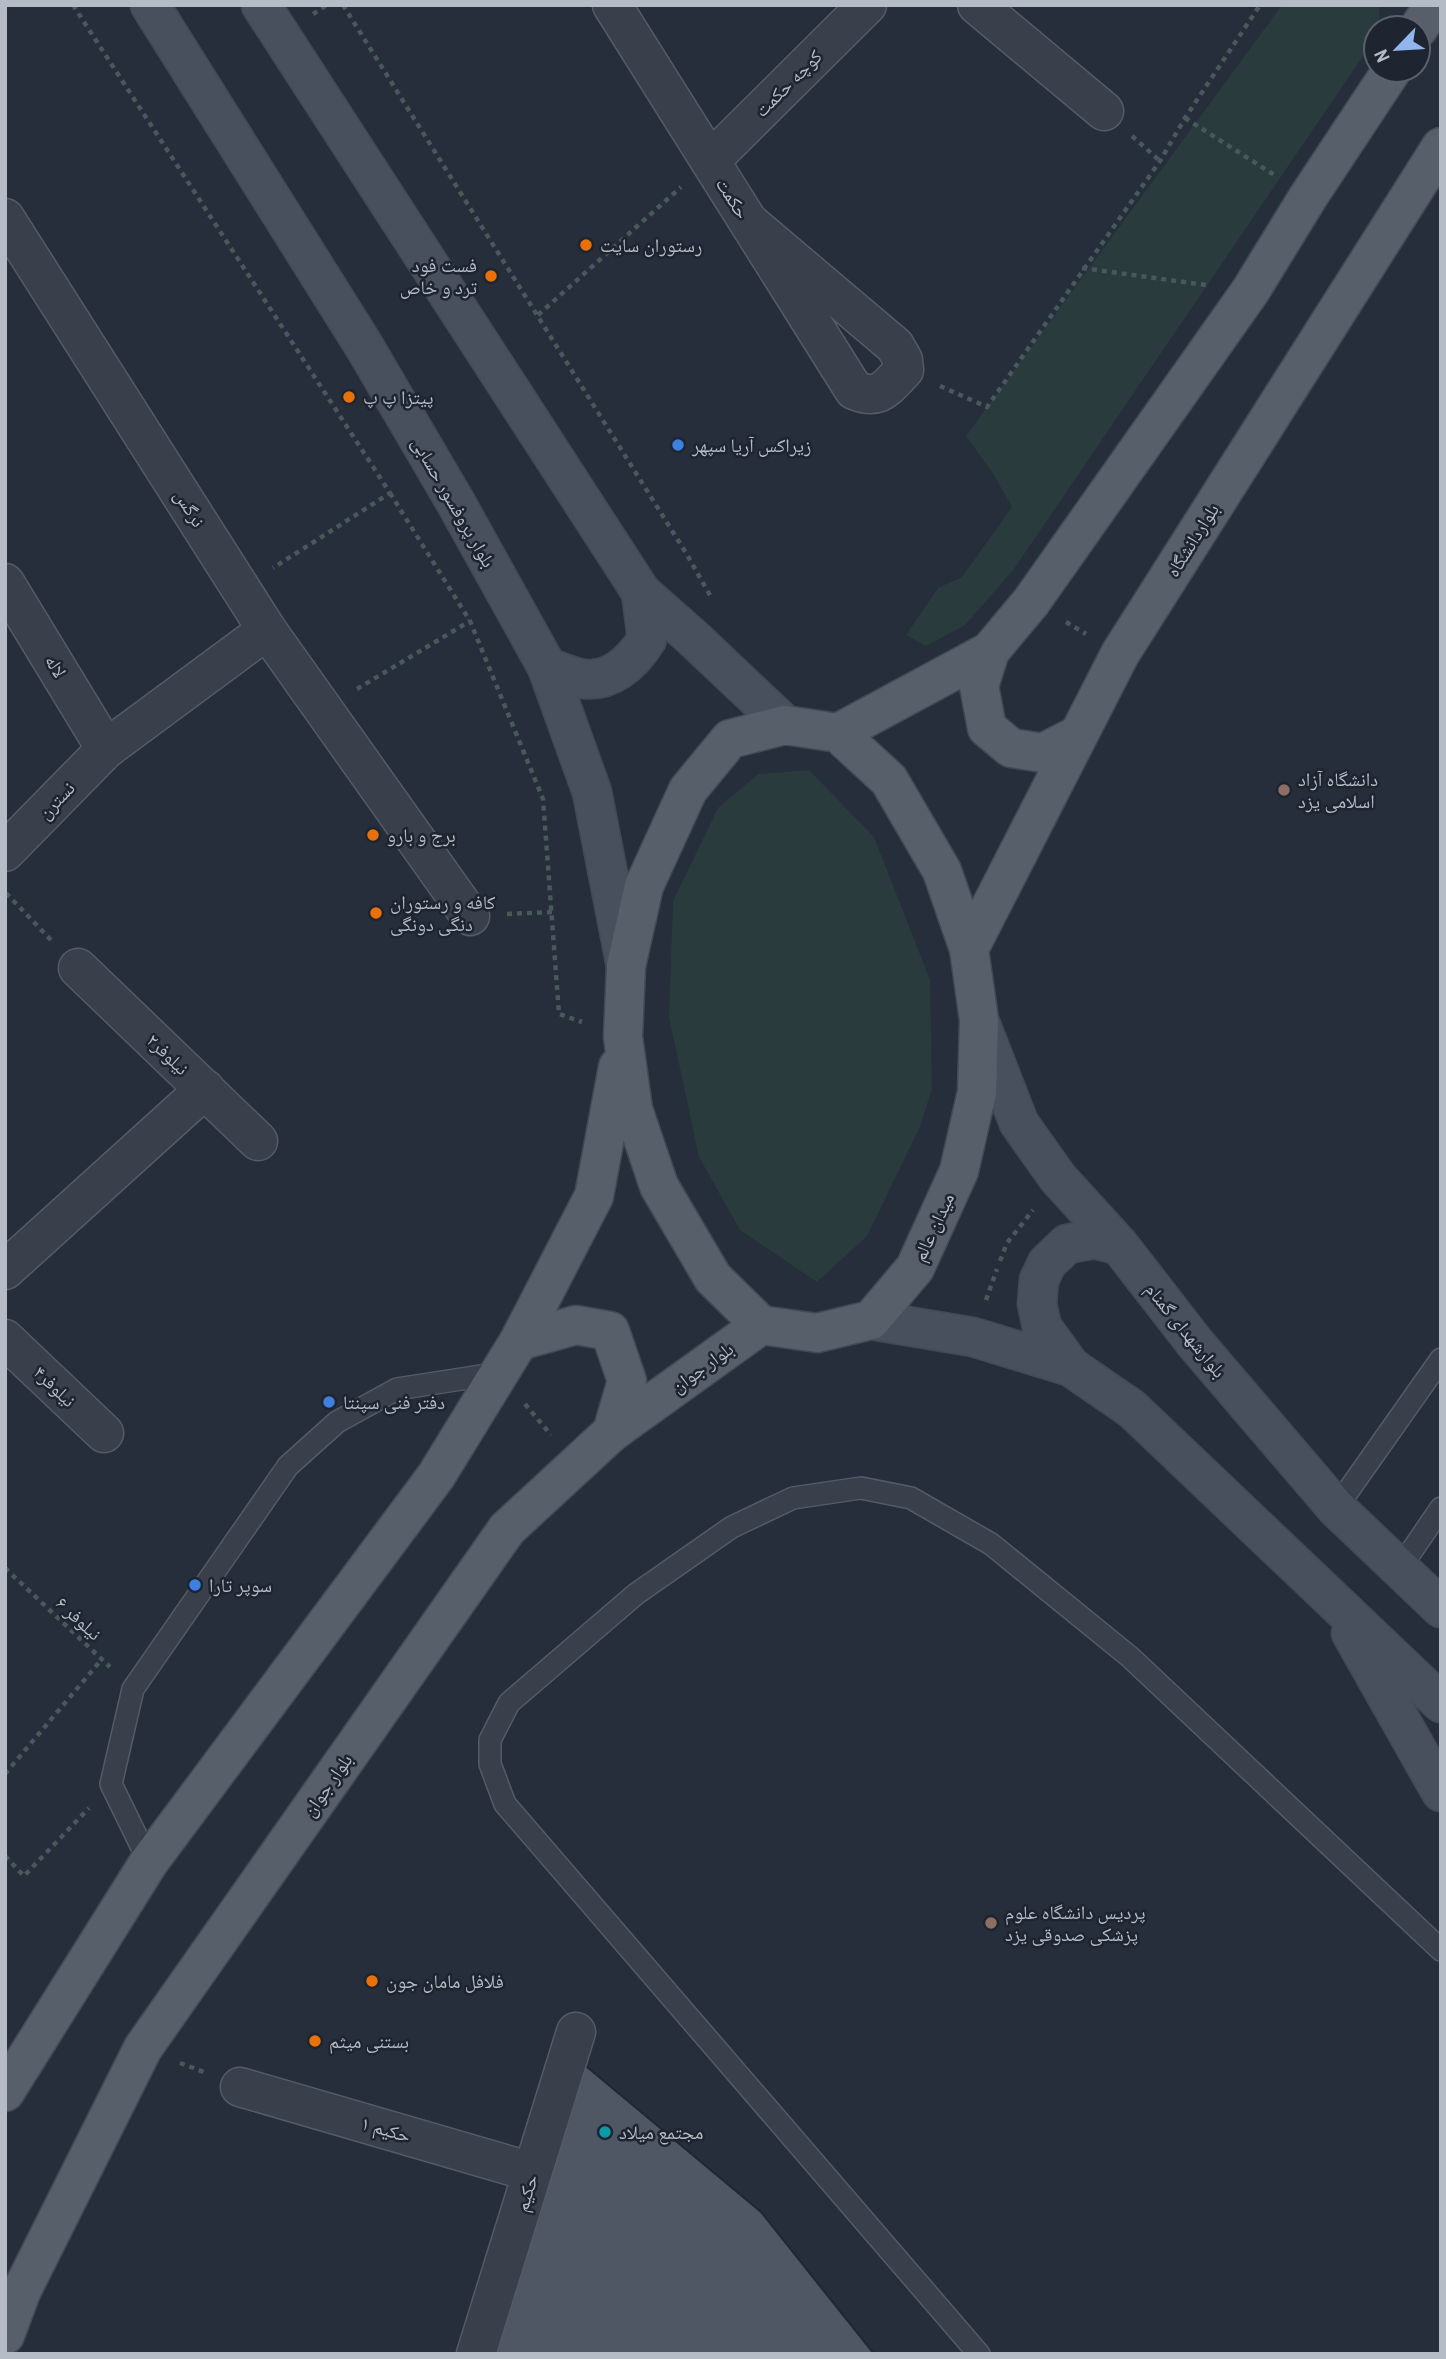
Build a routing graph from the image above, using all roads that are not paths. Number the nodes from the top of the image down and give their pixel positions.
1 (150, 5) edge
2 (261, 5) edge
3 (612, 5) edge
4 (867, 5) edge
5 (977, 5) edge
6 (1383, 84) edge
7 (1104, 111) dead end
8 (1441, 147) edge
9 (710, 161) junction
10 (5, 218) edge
11 (751, 225) junction
12 (5, 583) edge
13 (640, 592) junction
14 (267, 630) junction
15 (990, 651) junction
16 (547, 667) junction
17 (785, 725) junction
18 (838, 733) junction
19 (1078, 735) junction
20 (106, 749) junction
21 (5, 852) edge
22 (470, 916) dead end
23 (969, 949) junction
24 (626, 965) junction
25 (78, 968) road end
26 (979, 1020) junction
27 (623, 1037) junction
28 (205, 1089) junction
29 (258, 1141) dead end
30 (1119, 1245) junction
31 (5, 1270) edge
32 (871, 1320) junction
33 (761, 1325) junction
34 (5, 1339) edge
35 (519, 1341) junction
36 (1441, 1359) edge
37 (1071, 1367) junction
38 (499, 1373) junction
39 (612, 1432) junction
40 (104, 1433) dead end
41 (1441, 1507) edge
42 (1336, 1508) junction
43 (1400, 1568) junction
44 (1334, 1600) junction
45 (1441, 1608) edge
46 (1441, 1703) edge
47 (1441, 1792) edge
48 (149, 1862) junction
49 (1441, 1950) edge
50 (576, 2032) dead end
51 (240, 2087) road end
52 (5, 2092) edge
53 (532, 2172) junction
54 (5, 2335) edge
55 (476, 2354) edge
56 (979, 2354) edge

1 - 16 main road, بلوار پروفسور حسابی
2 - 13 main road
3 - 9 street, حکمت
4 - 9 street, کوچه حکمت
5 - 7 street
6 - 15 main road
8 - 19 main road, بلواردانشگاه
9 - 11 street, حکمت
10 - 14 street, نرگس
11 - 11 street, حکمت
12 - 20 street, لاله
13 - 16 main road
13 - 17 main road
14 - 20 street
14 - 22 street, نرگس
15 - 18 main road
15 - 19 main road
16 - 24 main road, بلوار پروفسور حسابی
17 - 18 main road
17 - 24 main road
18 - 23 main road, میدان عالم
19 - 23 main road, بلواردانشگاه
20 - 21 street, نسترن
23 - 26 main road, میدان عالم
24 - 27 main road
25 - 28 street, نیلوفر۲
26 - 30 main road, بلوارشهدای گمنام
26 - 32 main road, میدان عالم
27 - 33 main road
27 - 35 main road
28 - 29 street, نیلوفر۲
28 - 31 street
30 - 37 main road
30 - 42 main road, بلوارشهدای گمنام
32 - 33 main road
32 - 37 main road
33 - 39 main road, بلوار جوان
34 - 40 street, نیلوفر۴
35 - 38 main road
35 - 39 main road
36 - 42 lane
37 - 44 main road
38 - 48 main road
38 - 48 lane
39 - 54 main road, بلوار جوان
41 - 43 lane
42 - 43 main road, بلوارشهدای گمنام
43 - 45 main road, بلوارشهدای گمنام
44 - 46 main road
44 - 47 main road
48 - 52 main road
49 - 56 lane
50 - 53 street, حکیم
51 - 53 street, حکیم ۱
53 - 55 street, حکیم

